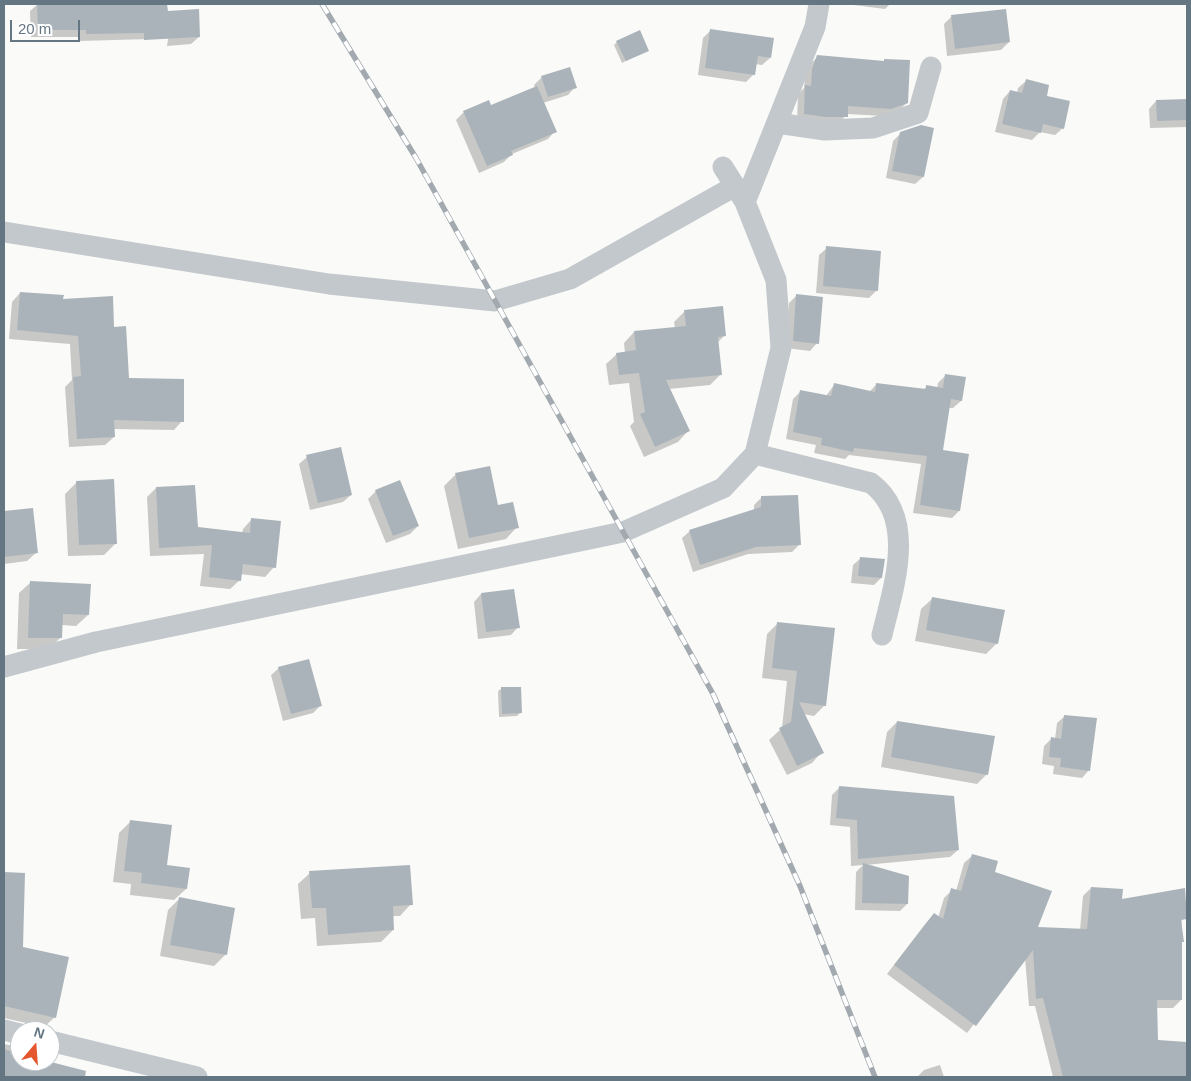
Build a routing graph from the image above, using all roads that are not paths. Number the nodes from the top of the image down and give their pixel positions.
1 (819, 4) edge
2 (931, 67) dead end
3 (777, 122) junction
4 (723, 167) dead end
5 (740, 194) junction
6 (4, 232) edge
7 (755, 454) junction
8 (882, 636) dead end
9 (4, 667) edge
10 (60, 1043) edge
11 (197, 1077) edge

1 - 3 street
2 - 3 street
3 - 5 street
4 - 5 street
5 - 6 street
5 - 7 street
7 - 8 street
7 - 9 street
10 - 11 street

